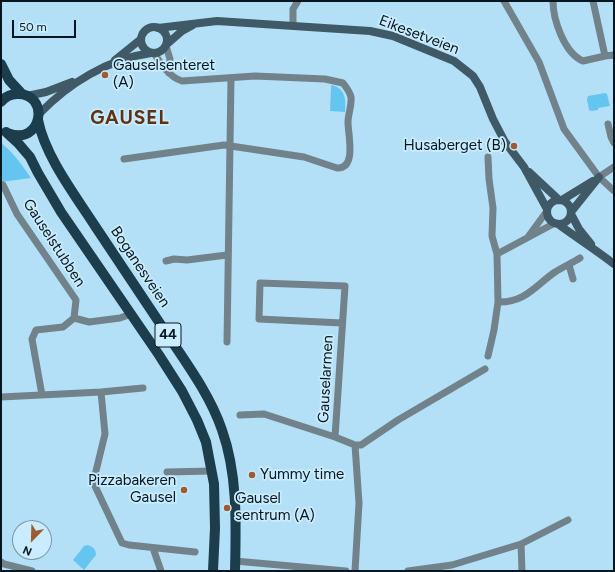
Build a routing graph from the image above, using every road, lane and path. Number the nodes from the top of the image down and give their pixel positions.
1 (298, 1) edge
2 (504, 1) edge
3 (553, 1) edge
4 (593, 1) edge
5 (199, 22) junction
6 (292, 25) junction
7 (158, 28) junction
8 (141, 38) junction
9 (166, 45) junction
10 (152, 53) junction
11 (614, 55) edge
12 (604, 56) junction
13 (113, 62) junction
14 (1, 64) edge
15 (169, 73) junction
16 (231, 78) junction
17 (81, 80) junction
18 (25, 95) junction
19 (1, 102) edge
20 (38, 117) junction
21 (608, 124) dead end
22 (4, 130) edge
23 (614, 144) edge
24 (230, 146) junction
25 (488, 157) dead end
26 (124, 159) dead end
27 (524, 167) junction
28 (614, 167) edge
29 (598, 177) junction
30 (2, 185) dead end
31 (614, 191) edge
32 (560, 200) junction
33 (547, 210) junction
34 (571, 213) junction
35 (557, 223) junction
36 (526, 239) junction
37 (594, 248) junction
38 (497, 254) junction
39 (227, 255) junction
40 (580, 258) dead end
41 (166, 261) dead end
42 (614, 264) edge
43 (569, 265) junction
44 (573, 279) dead end
45 (498, 302) junction
46 (131, 314) junction
47 (74, 318) junction
48 (342, 323) junction
49 (227, 342) dead end
50 (488, 356) dead end
51 (485, 369) dead end
52 (143, 388) dead end
53 (101, 392) junction
54 (42, 395) junction
55 (1, 397) edge
56 (240, 415) dead end
57 (335, 437) junction
58 (355, 445) junction
59 (212, 471) junction
60 (167, 472) dead end
61 (568, 520) dead end
62 (521, 544) junction
63 (153, 548) junction
64 (195, 552) dead end
65 (2, 565) edge
66 (235, 566) edge
67 (452, 568) edge
68 (32, 571) edge
69 (160, 571) edge
70 (212, 571) edge
71 (346, 571) edge
72 (355, 571) edge
73 (408, 571) edge
74 (522, 571) edge

1 - 6 street
2 - 29 street
3 - 12 street
4 - 12 street
5 - 6 main road, Eikesetveien
5 - 7 main road, Eikesetveien
5 - 9 main road, Eikesetveien
6 - 27 main road, Eikesetveien
7 - 8 main road
7 - 9 main road
8 - 10 main road
8 - 13 main road
9 - 10 main road
9 - 15 street
10 - 13 main road
10 - 15 street
11 - 12 street
13 - 17 main road
14 - 18 main road, 44
15 - 16 street
16 - 24 street
16 - 24 street
17 - 18 main road
17 - 20 main road
18 - 19 main road
18 - 20 main road, 44
20 - 22 main road, 44
20 - 66 main road, Boganesveien / 44
21 - 23 street
22 - 46 main road, 44
24 - 26 street
24 - 39 street
25 - 38 street
27 - 32 main road, Eikesetveien
27 - 33 main road, Eikesetveien
28 - 29 street
29 - 31 street
29 - 32 main road
29 - 34 main road
30 - 47 street, Gauselstubben
32 - 33 main road
32 - 34 main road
33 - 35 main road
33 - 36 street
34 - 35 main road
34 - 37 main road
35 - 36 street
35 - 37 main road
36 - 38 street
37 - 42 main road
38 - 45 street
39 - 41 street
39 - 49 street
40 - 43 street
43 - 44 street
43 - 45 street
45 - 50 street
46 - 47 street
46 - 59 main road, 44
47 - 54 street
48 - 48 street, Gauselarmen
48 - 57 street, Gauselarmen
51 - 58 street
52 - 53 street
53 - 54 street
53 - 63 street
54 - 55 street
56 - 57 street
57 - 58 street
58 - 72 street
59 - 60 street
59 - 70 main road, 44
61 - 62 street
62 - 67 street
62 - 74 street
63 - 64 street
63 - 69 street
65 - 68 street
66 - 71 street
67 - 73 street

